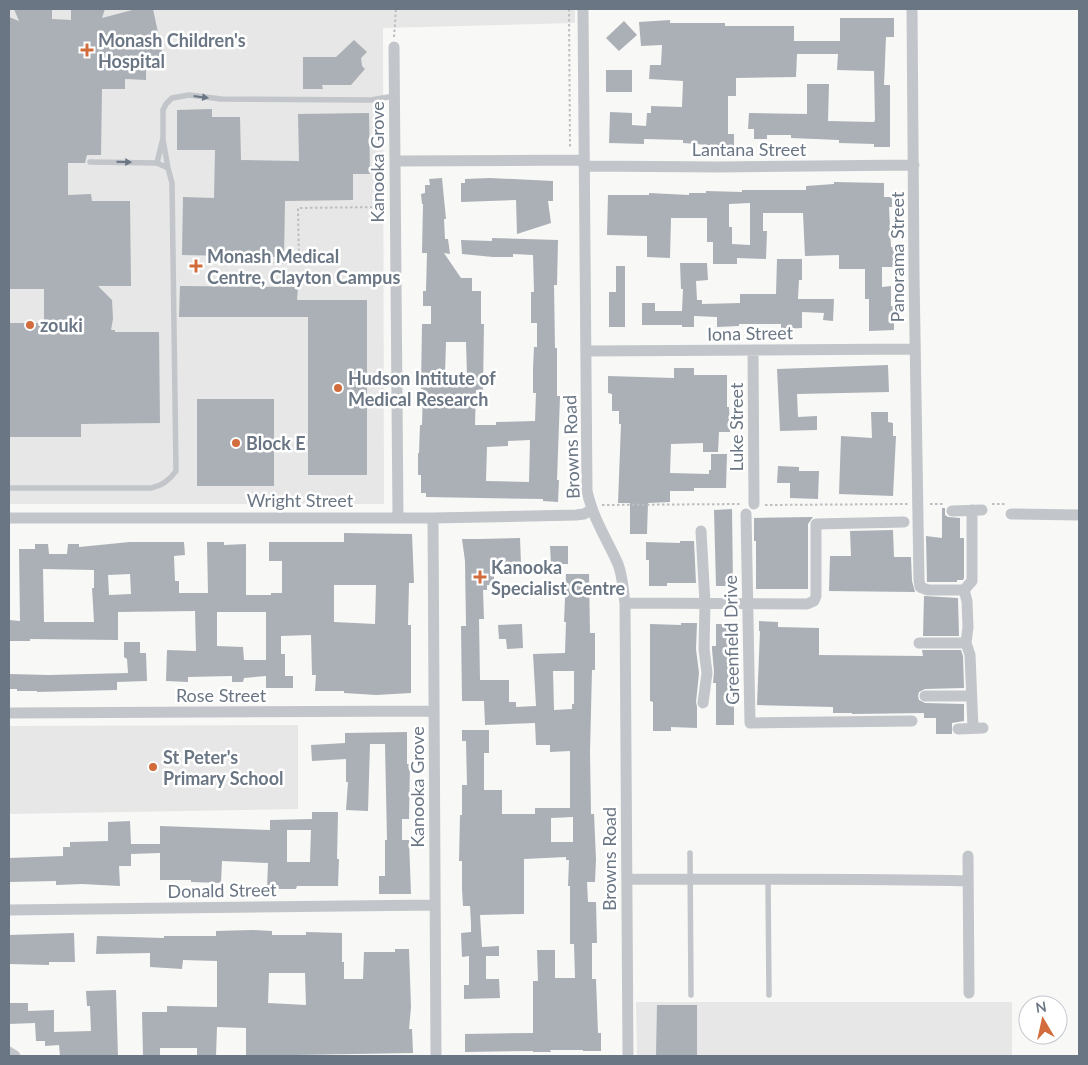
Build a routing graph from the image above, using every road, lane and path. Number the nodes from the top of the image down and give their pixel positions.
1 (396, 9) edge
2 (569, 9) edge
3 (583, 9) edge
4 (912, 9) edge
5 (394, 47) joint
6 (394, 96) junction
7 (163, 138) junction
8 (570, 160) junction
9 (394, 161) junction
10 (90, 162) dead end
11 (157, 163) junction
12 (584, 163) junction
13 (914, 164) junction
14 (168, 168) junction
15 (394, 207) junction
16 (226, 263) dead end
17 (915, 349) junction
18 (753, 350) junction
19 (586, 351) junction
20 (9, 488) edge
21 (754, 504) junction
22 (918, 504) junction
23 (951, 507) joint
24 (981, 508) junction
25 (591, 510) junction
26 (746, 514) dead end
27 (1011, 514) joint
28 (1079, 515) edge
29 (398, 517) junction
30 (9, 518) edge
31 (433, 518) junction
32 (904, 522) dead end
33 (701, 531) dead end
34 (964, 590) junction
35 (624, 603) junction
36 (705, 603) junction
37 (749, 603) junction
38 (919, 643) dead end
39 (966, 643) junction
40 (925, 696) dead end
41 (971, 696) junction
42 (703, 703) dead end
43 (434, 712) junction
44 (9, 713) edge
45 (912, 721) dead end
46 (958, 729) dead end
47 (690, 853) dead end
48 (968, 856) dead end
49 (627, 879) junction
50 (690, 879) junction
51 (768, 880) junction
52 (968, 881) junction
53 (435, 904) junction
54 (9, 910) edge
55 (968, 993) dead end
56 (691, 995) dead end
57 (768, 996) dead end
58 (9, 1052) edge
59 (15, 1056) edge
60 (436, 1056) edge
61 (628, 1056) edge

1 - 5 path
2 - 8 path
3 - 12 street, Browns Road
4 - 13 street, Panorama Street
5 - 6 street, Kanooka Grove
7 -> 6 lane
6 - 9 street, Kanooka Grove
7 - 11 lane
7 - 14 lane
8 - 9 street, Lantana Street
8 - 12 street, Lantana Street
9 - 15 street, Kanooka Grove
10 -> 11 lane
11 - 14 lane
12 - 13 street, Lantana Street
12 - 19 street, Browns Road
13 - 17 street, Panorama Street
14 - 20 lane
15 - 16 path
15 - 29 street, Kanooka Grove
17 - 18 street, Iona Street
17 - 22 street, Panorama Street
18 - 19 street, Iona Street
18 - 21 street, Luke Street
19 - 25 street, Browns Road
21 - 22 path
21 - 25 path
22 - 23 path
22 - 34 street, Panorama Street
23 - 24 street
24 - 27 path
24 - 34 street
25 - 31 street, Wright Street
25 - 35 street, Browns Road
26 - 37 street, Greenfield Drive
27 - 28 street
29 - 30 street, Wright Street
29 - 31 street, Wright Street
31 - 43 street, Kanooka Grove
32 - 37 street
33 - 36 street
34 - 39 street
35 - 36 street
35 - 49 street, Browns Road
36 - 37 street
36 - 42 street
37 - 45 street, Greenfield Drive
38 - 39 street
39 - 41 street
40 - 41 street
41 - 46 street
43 - 44 street, Rose Street
43 - 53 street, Kanooka Grove
47 - 50 lane
48 - 52 street
49 - 50 street
49 - 61 street, Browns Road
50 - 51 street
50 - 56 lane
51 - 52 street
51 - 57 lane
52 - 55 street
53 - 54 street, Donald Street
53 - 60 street, Kanooka Grove
58 - 59 street

